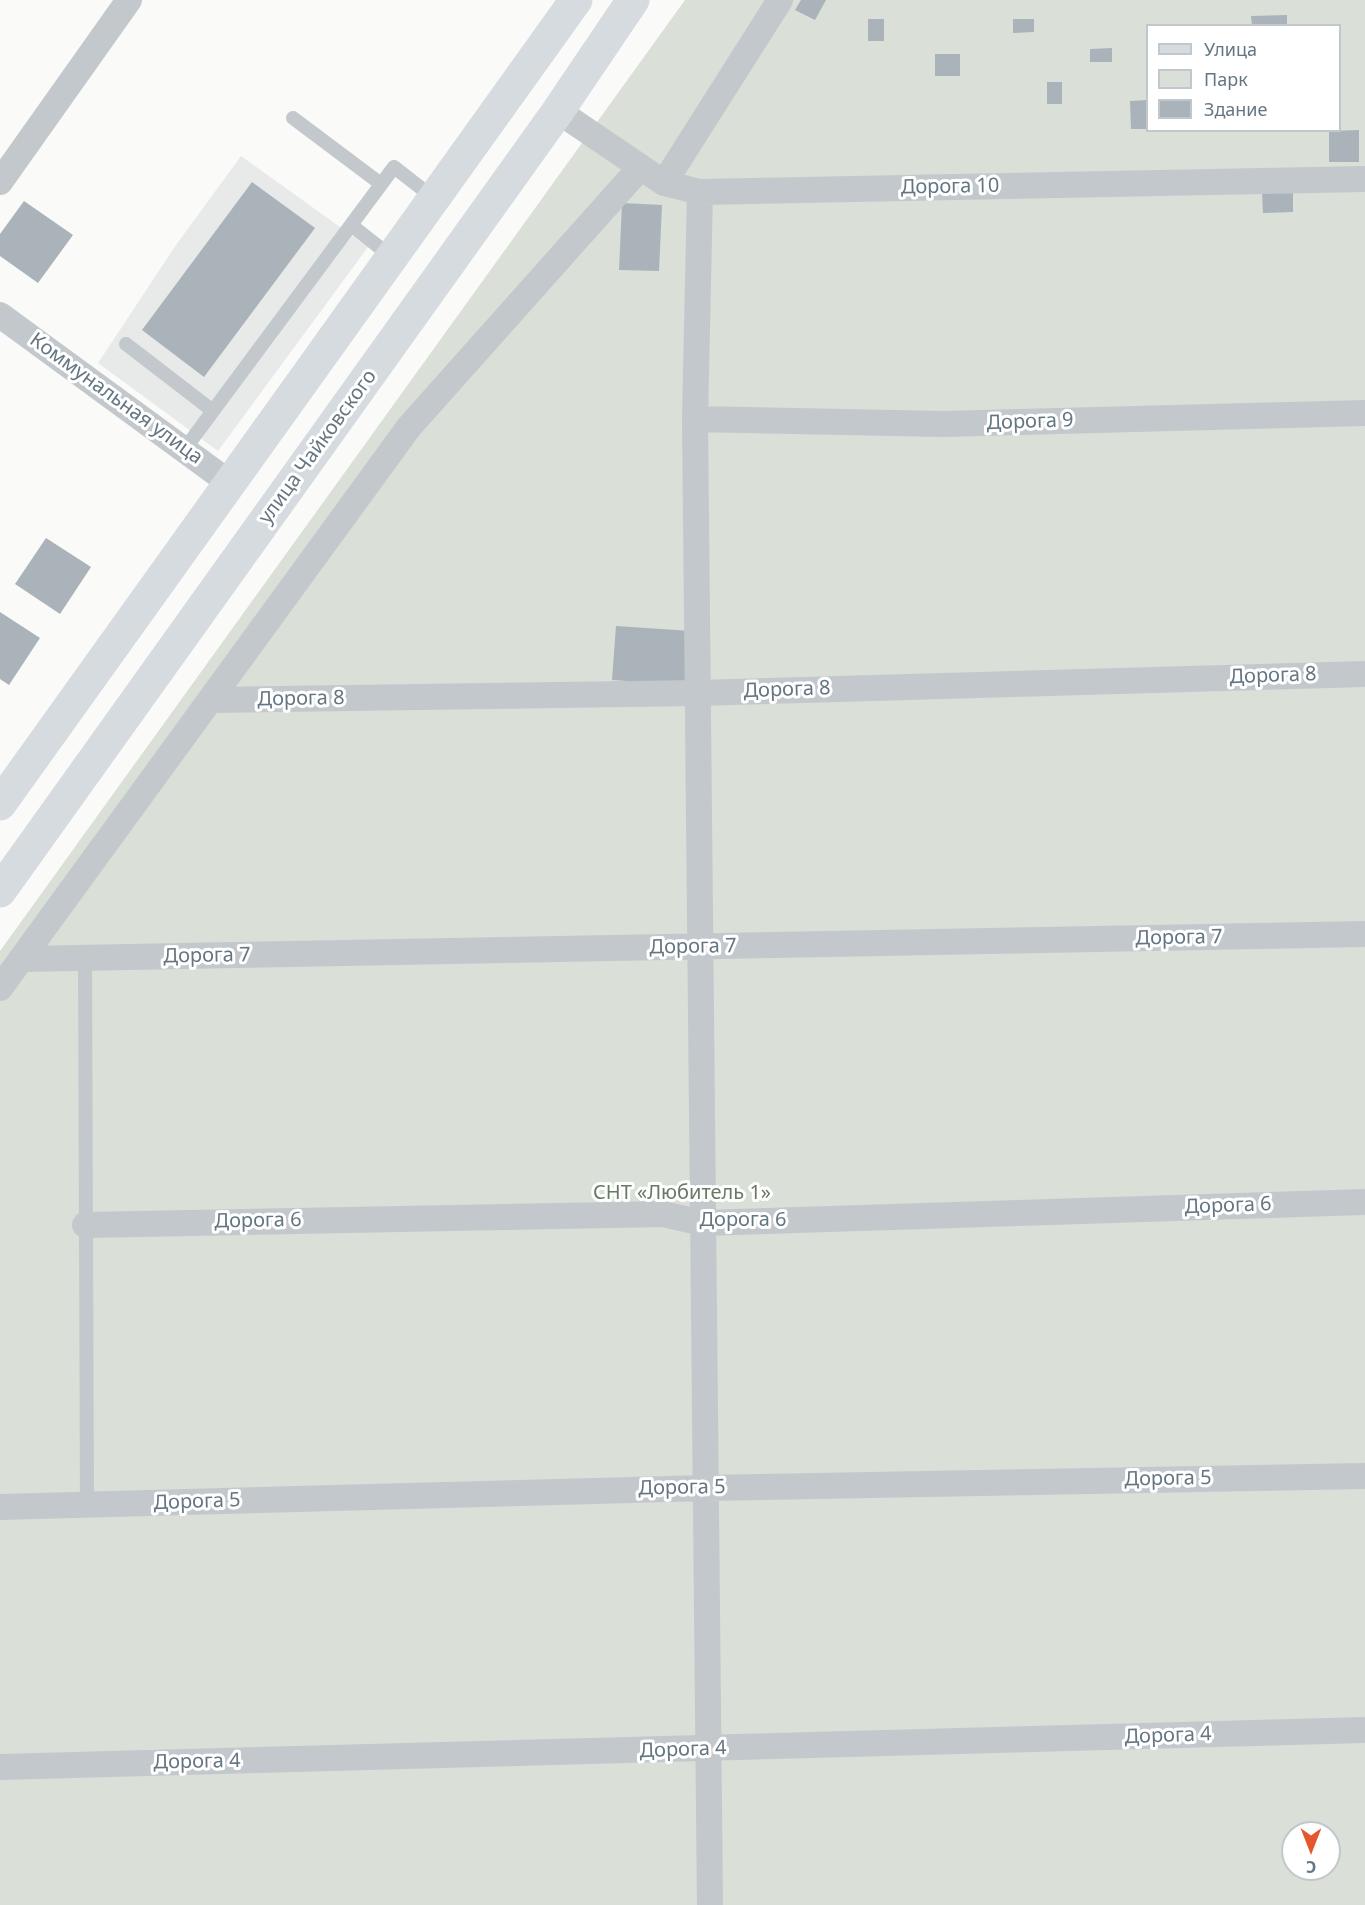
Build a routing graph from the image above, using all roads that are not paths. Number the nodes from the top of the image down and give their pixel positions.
1 (129, 0) edge
2 (576, 0) edge
3 (633, 0) edge
4 (780, 0) edge
5 (558, 111) junction
6 (293, 118) dead end
7 (639, 169) junction
8 (1365, 179) edge
9 (0, 182) edge
10 (664, 183) junction
11 (381, 184) junction
12 (700, 192) junction
13 (435, 199) junction
14 (351, 225) junction
15 (393, 258) junction
16 (0, 315) edge
17 (126, 344) dead end
18 (213, 411) junction
19 (1365, 413) edge
20 (695, 419) junction
21 (184, 450) junction
22 (231, 484) junction
23 (1365, 674) edge
24 (698, 693) junction
25 (210, 700) junction
26 (0, 804) edge
27 (0, 891) edge
28 (1365, 934) edge
29 (700, 947) junction
30 (85, 958) junction
31 (21, 959) junction
32 (0, 988) edge
33 (1365, 1202) edge
34 (703, 1224) junction
35 (85, 1225) junction
36 (1365, 1476) edge
37 (706, 1488) junction
38 (87, 1505) junction
39 (0, 1507) edge
40 (1365, 1730) edge
41 (708, 1749) junction
42 (0, 1767) edge
43 (710, 1905) edge

1 - 9 street
2 - 13 main road
3 - 5 main road, улица Чайковского
4 - 10 street
5 - 7 street, Дорога 10
5 - 27 main road, улица Чайковского
6 - 11 lane
7 - 10 street, Дорога 10
7 - 25 street
8 - 12 street, Дорога 10
10 - 12 street, Дорога 10
11 - 13 lane
11 - 14 lane
12 - 20 street
13 - 15 main road
14 - 15 lane
14 - 18 lane
15 - 22 main road
16 - 21 street, Коммунальная улица
17 - 18 lane
18 - 21 lane
19 - 20 street, Дорога 9
20 - 24 street
21 - 22 street, Коммунальная улица
22 - 26 main road
23 - 24 street, Дорога 8
24 - 25 street, Дорога 8
24 - 29 street
25 - 31 street
28 - 29 street, Дорога 7
29 - 30 street, Дорога 7
29 - 34 street
30 - 31 street, Дорога 7
30 - 35 lane
31 - 32 street
33 - 34 street, Дорога 6
34 - 35 street, Дорога 6
34 - 37 street
35 - 38 lane
36 - 37 street, Дорога 5
37 - 38 street, Дорога 5
37 - 41 street
38 - 39 street, Дорога 5
40 - 41 street, Дорога 4
41 - 42 street, Дорога 4
41 - 43 street

